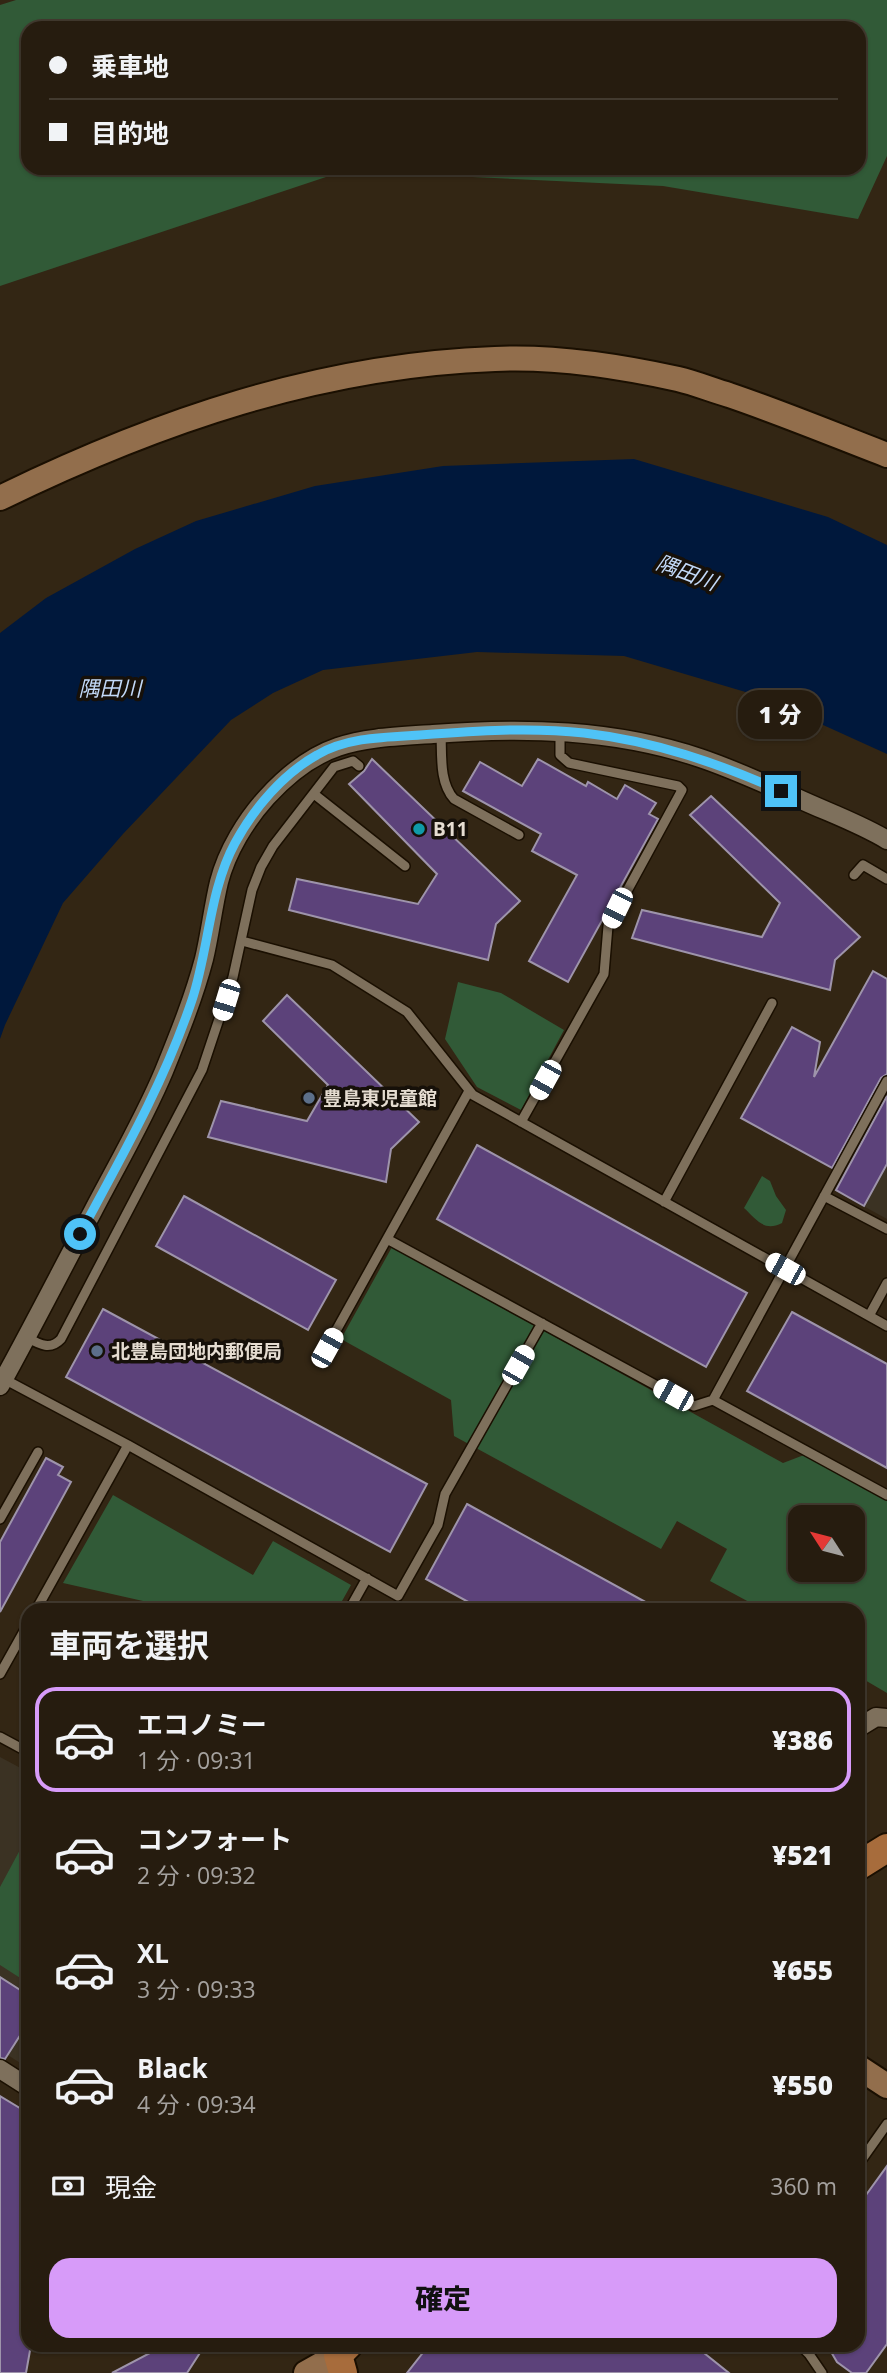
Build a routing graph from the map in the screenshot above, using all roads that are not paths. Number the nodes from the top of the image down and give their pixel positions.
1 (887, 455) edge
2 (0, 498) edge
3 (560, 731) junction
4 (441, 733) junction
5 (359, 766) dead end
6 (314, 794) junction
7 (519, 835) dead end
8 (887, 840) edge
9 (405, 866) dead end
10 (854, 875) dead end
11 (887, 879) edge
12 (242, 942) junction
13 (772, 1003) dead end
14 (887, 1081) edge
15 (469, 1091) junction
16 (521, 1122) junction
17 (824, 1196) junction
18 (664, 1202) junction
19 (887, 1229) edge
20 (387, 1239) junction
21 (785, 1269) junction
22 (887, 1283) edge
23 (869, 1316) junction
24 (542, 1323) junction
25 (887, 1326) edge
26 (26, 1337) junction
27 (327, 1348) dead end
28 (2, 1382) edge
29 (713, 1400) junction
30 (128, 1445) junction
31 (38, 1452) dead end
32 (887, 1495) edge
33 (0, 1519) edge
34 (367, 1578) junction
35 (40, 1603) edge
36 (353, 1603) edge
37 (21, 1636) edge
38 (0, 1674) edge
39 (887, 1718) edge
40 (865, 1724) edge
41 (0, 1737) edge
42 (21, 1748) edge
43 (887, 1848) edge
44 (865, 1862) edge
45 (0, 2069) edge
46 (865, 2072) edge
47 (21, 2082) edge
48 (887, 2086) edge
49 (887, 2124) edge
50 (865, 2155) edge
51 (807, 2352) edge
52 (343, 2358) edge
53 (306, 2373) edge
54 (822, 2373) edge

1 - 2 street
3 - 4 street
3 - 8 street
3 - 16 lane
4 - 7 lane
4 - 26 street
5 - 6 lane
6 - 9 lane
6 - 12 lane
10 - 11 lane
12 - 15 lane
12 - 26 lane
13 - 18 lane
14 - 17 lane
15 - 16 lane
15 - 20 lane
16 - 18 lane
17 - 19 lane
17 - 21 lane
18 - 21 lane
20 - 24 lane
20 - 27 lane
21 - 23 lane
21 - 29 lane
22 - 23 lane
23 - 25 lane
24 - 29 lane
24 - 34 lane
26 - 28 street
28 - 30 lane
29 - 32 lane
30 - 34 lane
30 - 35 lane
31 - 33 lane
34 - 36 lane
37 - 38 lane
39 - 40 street
41 - 42 lane
43 - 44 main road
45 - 47 street
46 - 48 street
49 - 50 lane
51 - 54 lane
52 - 53 street

